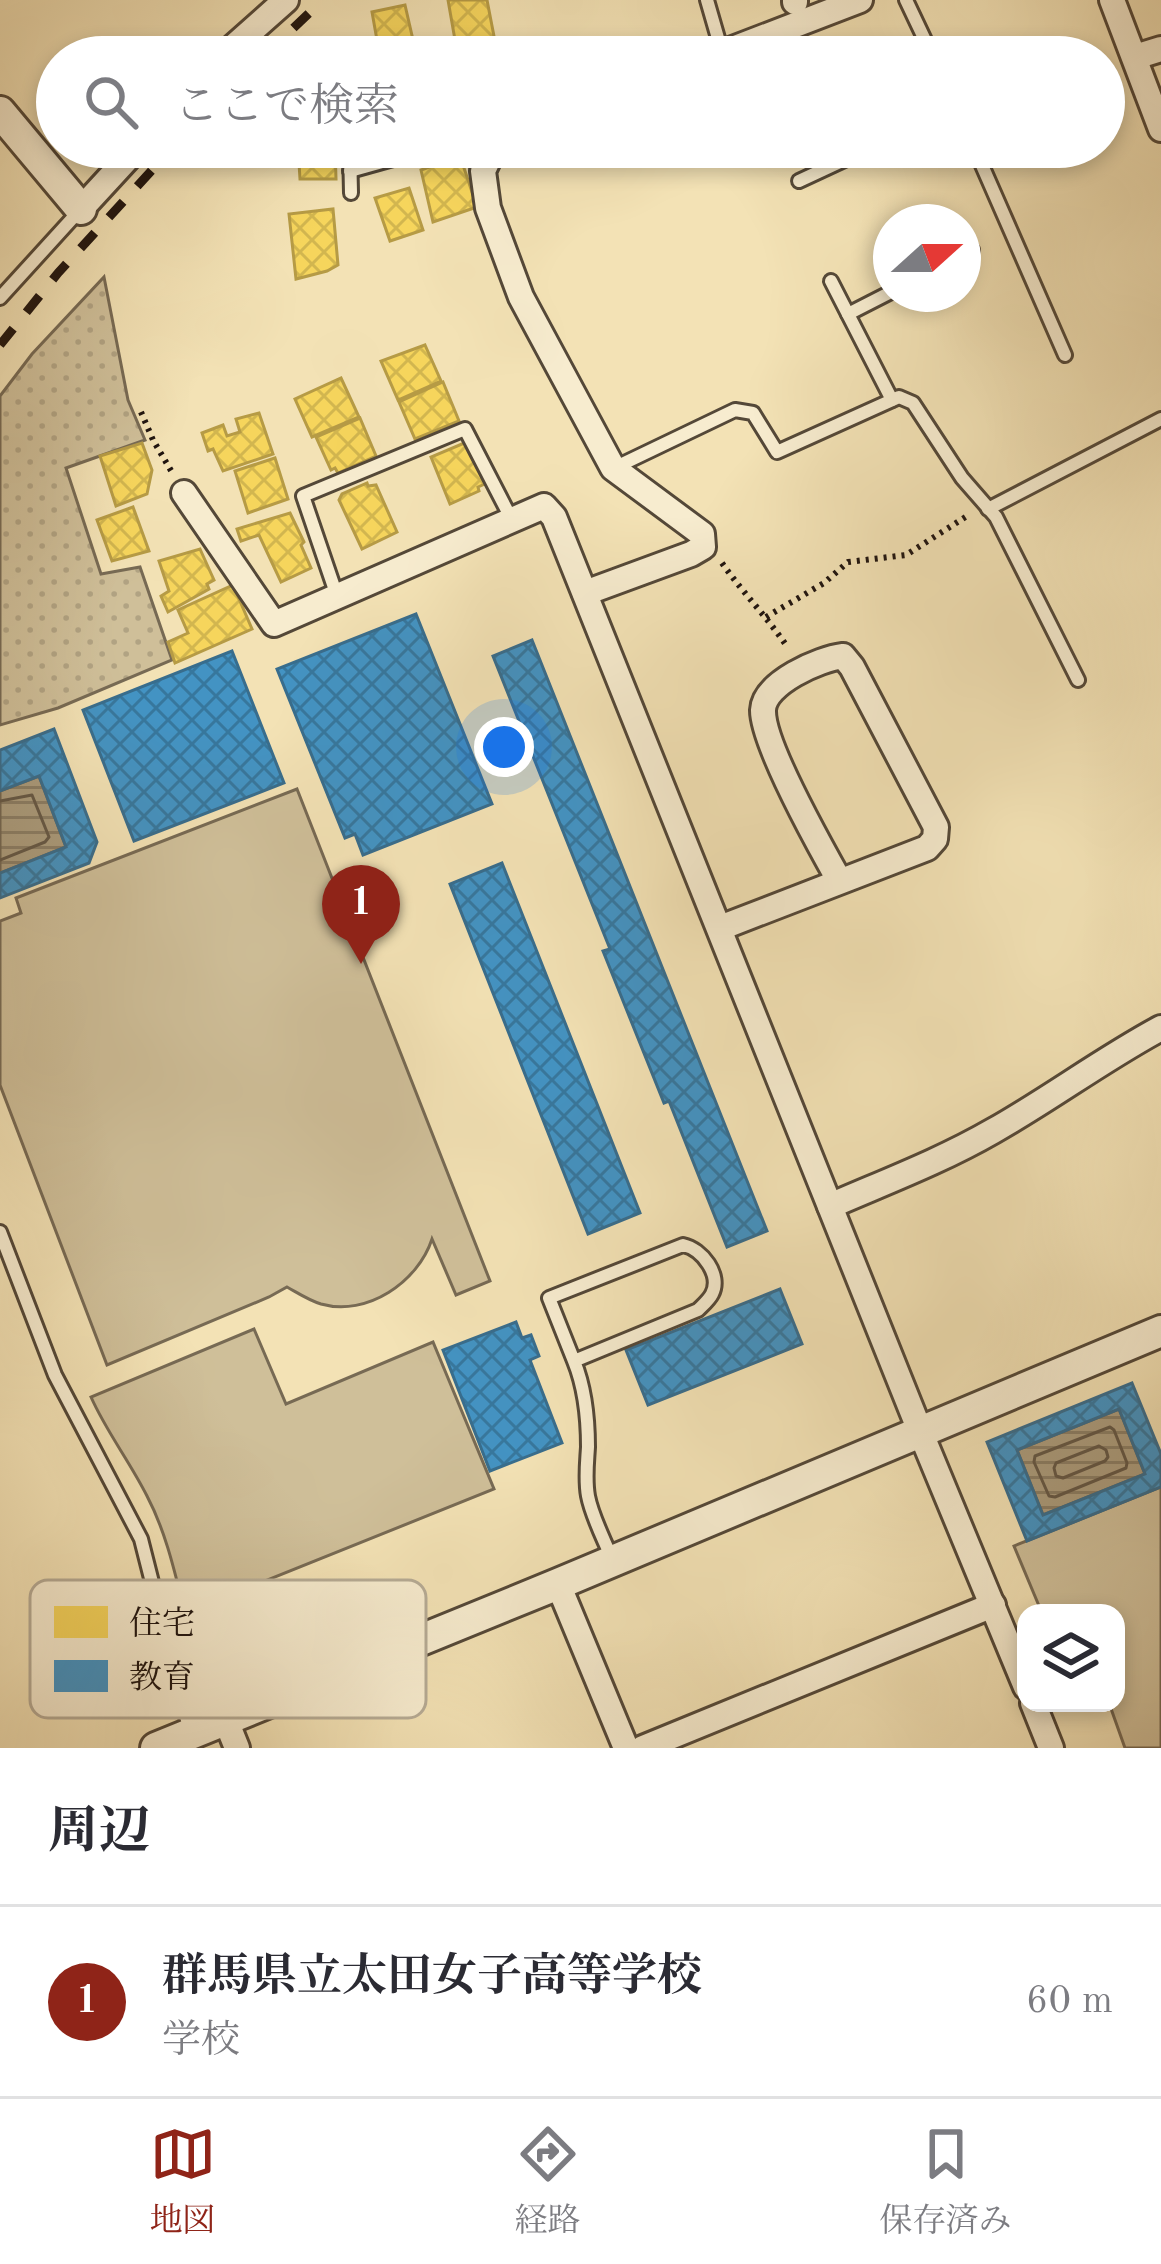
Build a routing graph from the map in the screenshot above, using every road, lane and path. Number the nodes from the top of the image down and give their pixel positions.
1 (286, 0) edge
2 (707, 0) edge
3 (860, 0) edge
4 (906, 0) edge
5 (1112, 0) edge
6 (246, 36) edge
7 (714, 36) edge
8 (766, 36) edge
9 (923, 36) edge
10 (1161, 49) edge
11 (1135, 57) junction
12 (0, 112) edge
13 (1161, 129) edge
14 (36, 155) edge
15 (47, 168) edge
16 (119, 168) edge
17 (361, 168) edge
18 (484, 168) edge
19 (827, 168) edge
20 (983, 168) edge
21 (350, 171) joint
22 (799, 181) dead end
23 (350, 193) dead end
24 (81, 209) junction
25 (831, 281) dead end
26 (0, 298) edge
27 (873, 301) edge
28 (848, 314) junction
29 (1065, 355) dead end
30 (892, 400) junction
31 (141, 412) dead end
32 (1161, 419) edge
33 (613, 468) junction
34 (184, 493) joint
35 (986, 507) junction
36 (512, 520) junction
37 (703, 544) junction
38 (585, 593) junction
39 (338, 596) junction
40 (766, 617) junction
41 (802, 671) junction
42 (1078, 680) dead end
43 (839, 880) junction
44 (720, 928) junction
45 (1161, 1028) edge
46 (830, 1206) junction
47 (0, 1232) edge
48 (1161, 1331) edge
49 (574, 1361) junction
50 (920, 1431) junction
51 (613, 1560) junction
52 (151, 1580) edge
53 (558, 1583) junction
54 (993, 1605) junction
55 (426, 1637) edge
56 (1017, 1665) edge
57 (1037, 1712) edge
58 (186, 1718) edge
59 (226, 1718) joint
60 (190, 1733) junction
61 (156, 1748) edge
62 (237, 1748) edge
63 (626, 1748) edge
64 (643, 1748) edge
65 (1051, 1748) edge

1 - 6 street
2 - 7 lane
3 - 8 street
4 - 9 lane
5 - 11 street
10 - 11 street
11 - 13 street
12 - 14 street
15 - 24 street
16 - 24 street
17 - 21 lane
18 - 33 street
19 - 22 lane
20 - 29 lane
21 - 23 lane
24 - 26 lane
25 - 28 lane
27 - 28 lane
28 - 30 lane
30 - 33 lane
30 - 35 lane
31 - 34 path
32 - 35 lane
33 - 37 street
34 - 39 street
35 - 40 path
35 - 42 lane
36 - 38 street
36 - 39 street
36 - 39 lane
37 - 38 street
37 - 40 path
38 - 44 street
40 - 41 path
41 - 43 street
41 - 43 street
43 - 44 street
44 - 46 street
45 - 46 street
46 - 50 street
47 - 52 lane
48 - 50 street
49 - 49 lane
49 - 51 lane
50 - 51 street
50 - 54 street
51 - 53 street
53 - 55 street
53 - 63 street
54 - 56 street
54 - 64 street
57 - 65 street
58 - 60 lane
59 - 60 street
59 - 62 street
60 - 61 street

